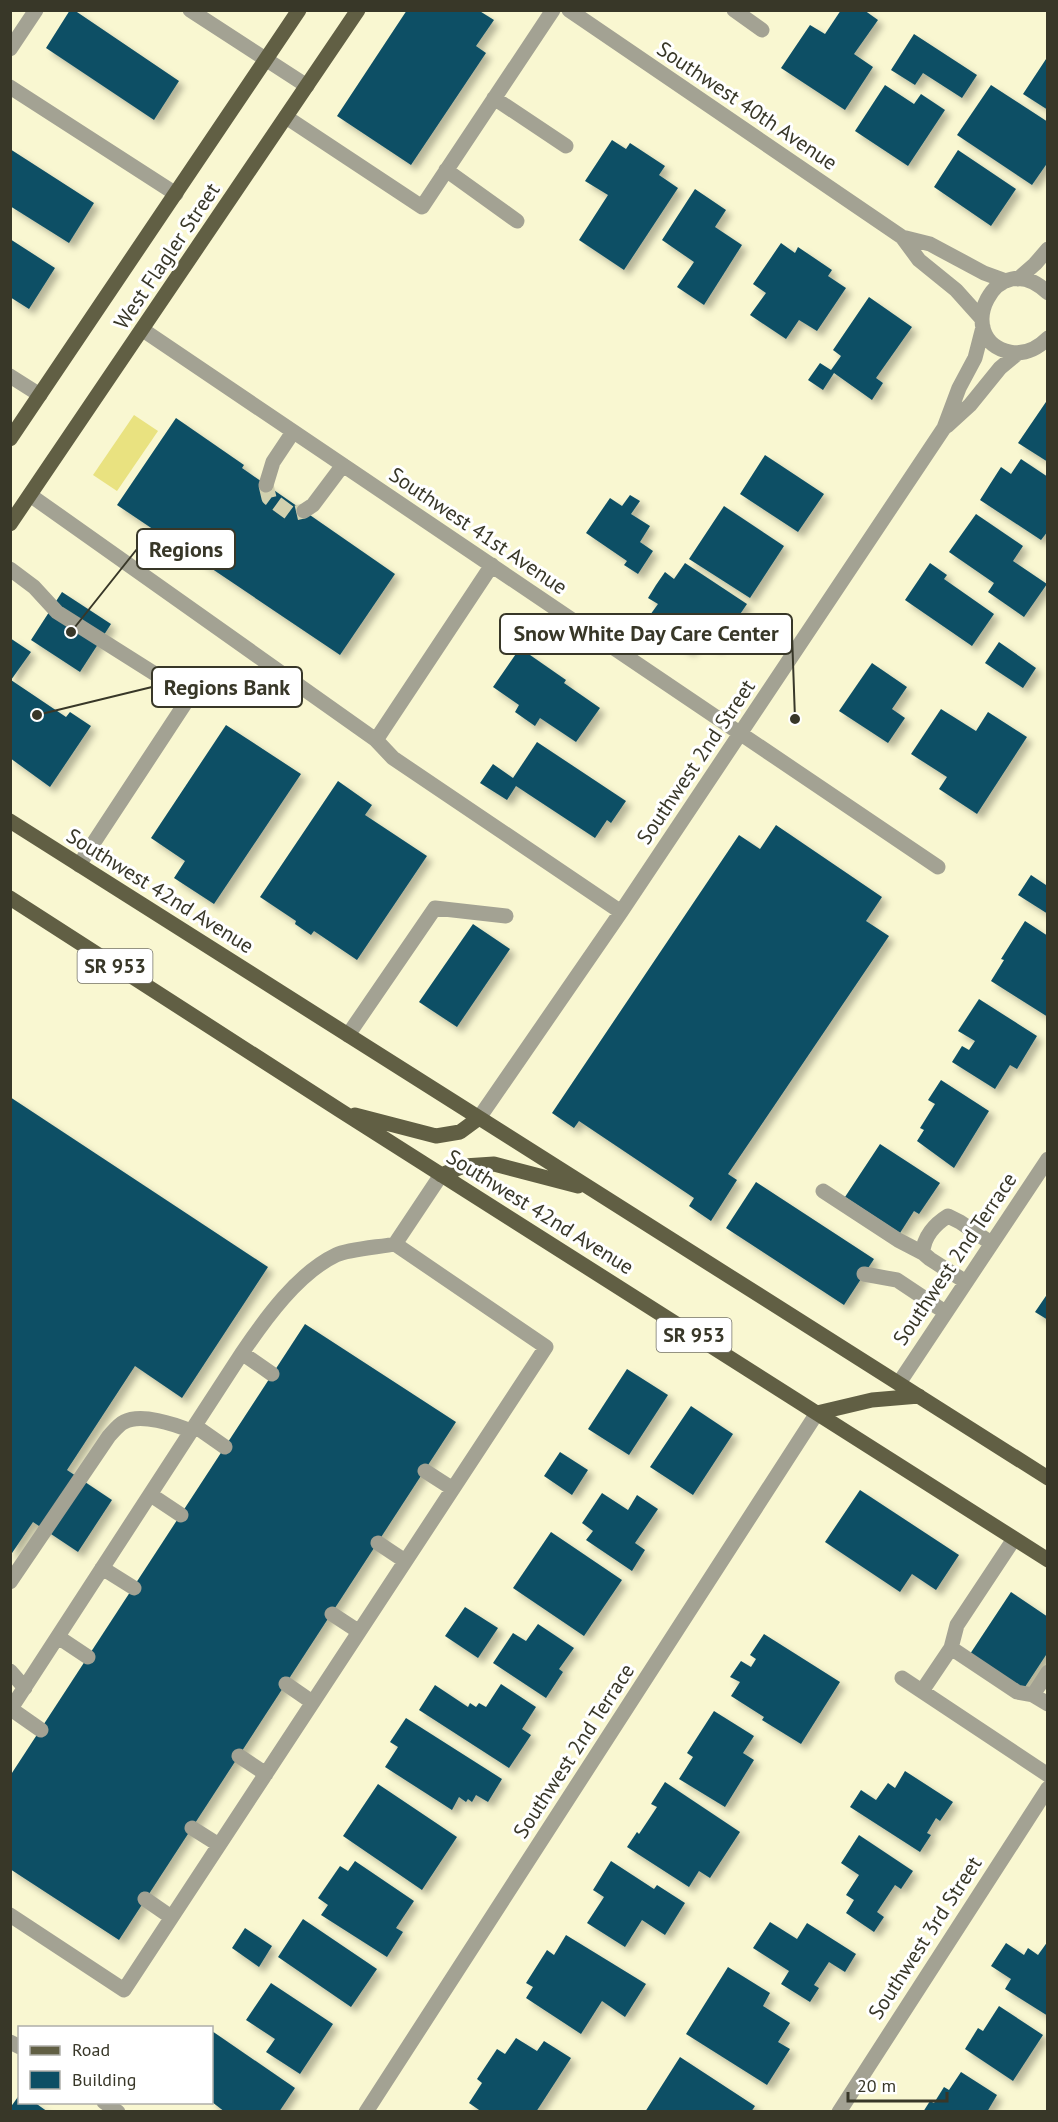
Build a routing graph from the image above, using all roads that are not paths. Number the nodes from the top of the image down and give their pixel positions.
1 (36, 10) edge
2 (190, 10) edge
3 (299, 10) edge
4 (358, 10) edge
5 (553, 10) edge
6 (569, 10) edge
7 (734, 10) edge
8 (762, 30) dead end
9 (10, 49) edge
10 (267, 59) junction
11 (307, 86) junction
12 (10, 87) edge
13 (494, 98) junction
14 (286, 117) junction
15 (566, 146) dead end
16 (446, 170) junction
17 (176, 194) junction
18 (517, 220) dead end
19 (902, 237) junction
20 (1047, 249) edge
21 (1012, 280) junction
22 (1047, 293) edge
23 (982, 323) junction
24 (143, 330) junction
25 (1047, 338) edge
26 (1024, 352) junction
27 (1047, 353) edge
28 (10, 376) edge
29 (40, 395) junction
30 (944, 428) junction
31 (294, 432) junction
32 (10, 439) edge
33 (343, 465) junction
34 (266, 485) dead end
35 (30, 495) junction
36 (304, 511) dead end
37 (10, 524) edge
38 (492, 565) junction
39 (10, 569) edge
40 (741, 733) junction
41 (376, 740) junction
42 (10, 821) edge
43 (79, 865) junction
44 (938, 867) dead end
45 (10, 898) edge
46 (621, 912) junction
47 (506, 916) dead end
48 (348, 1035) junction
49 (341, 1111) junction
50 (479, 1118) junction
51 (1047, 1159) edge
52 (441, 1175) junction
53 (593, 1190) junction
54 (823, 1191) dead end
55 (991, 1243) junction
56 (395, 1244) junction
57 (923, 1253) junction
58 (864, 1274) dead end
59 (966, 1282) junction
60 (945, 1312) junction
61 (242, 1353) junction
62 (272, 1374) dead end
63 (898, 1383) junction
64 (919, 1396) junction
65 (817, 1413) junction
66 (193, 1428) junction
67 (225, 1447) dead end
68 (425, 1471) dead end
69 (1047, 1478) edge
70 (453, 1489) junction
71 (151, 1495) junction
72 (181, 1515) dead end
73 (1014, 1539) junction
74 (378, 1543) dead end
75 (1047, 1560) edge
76 (405, 1561) junction
77 (102, 1568) junction
78 (10, 1582) edge
79 (134, 1588) dead end
80 (332, 1614) dead end
81 (358, 1631) junction
82 (58, 1637) junction
83 (951, 1648) junction
84 (88, 1657) dead end
85 (10, 1671) edge
86 (1047, 1672) edge
87 (902, 1678) dead end
88 (286, 1684) dead end
89 (25, 1688) junction
90 (922, 1692) junction
91 (1032, 1695) junction
92 (312, 1702) junction
93 (1047, 1704) edge
94 (11, 1710) edge
95 (41, 1730) dead end
96 (239, 1756) dead end
97 (266, 1773) junction
98 (1047, 1775) edge
99 (1047, 1788) edge
100 (192, 1828) dead end
101 (219, 1845) junction
102 (145, 1899) dead end
103 (10, 1915) edge
104 (171, 1917) junction
105 (366, 2112) edge
106 (839, 2112) edge

1 - 9 street
2 - 10 street
3 - 10 main road, West Flagler Street
4 - 11 main road, West Flagler Street
5 - 13 street
6 - 19 street, Southwest 40th Avenue
7 - 8 street
10 - 11 street
10 - 17 main road, West Flagler Street
11 - 14 main road, West Flagler Street
12 - 17 street
13 - 15 street
13 - 16 street
14 - 16 street
14 - 24 main road, West Flagler Street
16 - 18 street
17 - 29 main road, West Flagler Street
19 - 21 street, Southwest 40th Avenue
19 - 23 street, Southwest 40th Avenue
20 - 21 street
21 - 22 street, Southwest 40th Avenue
21 - 23 street
23 - 26 street, Southwest 40th Avenue
23 - 30 street, Southwest 2nd Street
24 - 31 street, Southwest 41st Avenue
24 - 35 main road, West Flagler Street
25 - 26 street
26 - 27 street, Southwest 40th Avenue
26 - 30 street, Southwest 2nd Street
28 - 29 street
29 - 32 main road, West Flagler Street
30 - 40 street, Southwest 2nd Street
31 - 33 street, Southwest 41st Avenue
31 - 34 street
33 - 36 street
33 - 38 street, Southwest 41st Avenue
35 - 37 main road, West Flagler Street
35 - 41 street
38 - 40 street, Southwest 41st Avenue
38 - 41 street
39 - 43 street
40 - 44 street, Southwest 41st Avenue
40 - 46 street, Southwest 2nd Street
41 - 46 street
42 - 43 main road, Southwest 42nd Avenue
43 - 48 main road, Southwest 42nd Avenue
45 - 49 main road, Southwest 42nd Avenue / SR 953
46 - 50 street, Southwest 2nd Street
47 - 48 street
48 - 50 main road, Southwest 42nd Avenue
49 - 50 main road
49 - 52 main road, Southwest 42nd Avenue / SR 953
50 - 53 main road, Southwest 42nd Avenue
51 - 55 street, Southwest 2nd Terrace
52 - 53 main road
52 - 56 street
52 - 65 main road, Southwest 42nd Avenue / SR 953
53 - 63 main road, Southwest 42nd Avenue
54 - 57 street
55 - 57 street
55 - 59 street, Southwest 2nd Terrace
56 - 61 street
56 - 70 street
57 - 59 street
58 - 60 street
59 - 60 street, Southwest 2nd Terrace
60 - 63 street, Southwest 2nd Terrace
61 - 62 street
61 - 66 street
63 - 64 main road, Southwest 42nd Avenue
64 - 65 main road
64 - 69 main road, Southwest 42nd Avenue
65 - 73 main road, Southwest 42nd Avenue / SR 953
65 - 105 street, Southwest 2nd Terrace
66 - 67 street
66 - 71 street
66 - 78 street
68 - 70 street
70 - 76 street
71 - 72 street
71 - 77 street
73 - 75 main road, Southwest 42nd Avenue / SR 953
73 - 83 street
74 - 76 street
76 - 81 street
77 - 79 street
77 - 82 street
80 - 81 street
81 - 92 street
82 - 84 street
82 - 89 street
83 - 90 street
83 - 91 street
85 - 89 street
86 - 91 street
87 - 90 street
88 - 92 street
89 - 94 street
90 - 98 street
91 - 93 street
92 - 97 street
94 - 95 street
96 - 97 street
97 - 101 street
99 - 106 street, Southwest 3rd Street
100 - 101 street
101 - 104 street
102 - 104 street
103 - 104 street

